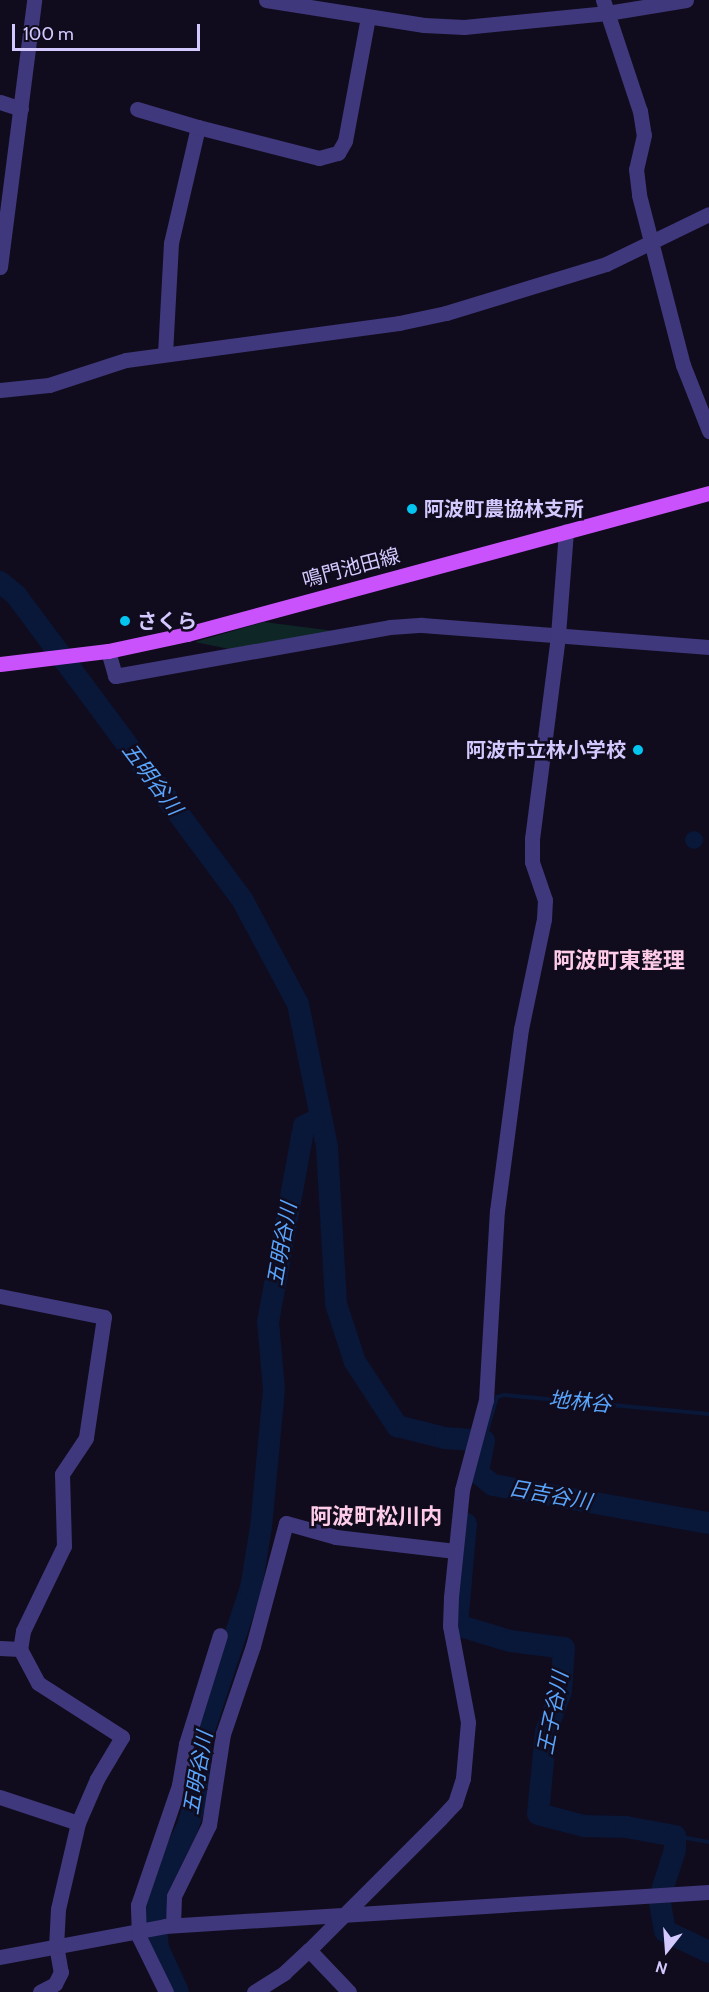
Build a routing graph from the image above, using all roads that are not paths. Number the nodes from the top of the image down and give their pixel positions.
1 (34, 0) edge
2 (266, 0) edge
3 (687, 0) edge
4 (605, 7) edge
5 (368, 17) junction
6 (0, 102) edge
7 (21, 109) junction
8 (137, 109) dead end
9 (198, 127) junction
10 (709, 214) edge
11 (651, 242) junction
12 (0, 267) edge
13 (165, 353) junction
14 (0, 390) edge
15 (709, 431) edge
16 (709, 493) edge
17 (566, 531) junction
18 (558, 635) junction
19 (709, 647) edge
20 (108, 651) junction
21 (0, 664) edge
22 (0, 1296) edge
23 (455, 1551) junction
24 (220, 1635) dead end
25 (0, 1648) edge
26 (20, 1649) junction
27 (0, 1797) edge
28 (78, 1823) junction
29 (709, 1892) edge
30 (345, 1914) junction
31 (169, 1926) junction
32 (142, 1929) junction
33 (56, 1945) junction
34 (309, 1950) junction
35 (0, 1957) edge
36 (40, 1992) edge
37 (166, 1992) edge
38 (254, 1992) edge
39 (349, 1992) edge

1 - 7 street
2 - 5 street
3 - 4 street
4 - 5 street
4 - 11 street
5 - 9 street
6 - 7 street
7 - 12 street
8 - 9 street
9 - 13 street
10 - 11 street
11 - 13 street
11 - 15 street
13 - 14 street
16 - 17 main road, 鳴門池田線
17 - 18 street
17 - 20 main road, 鳴門池田線
18 - 19 street
18 - 20 street
18 - 23 street
20 - 21 main road, 鳴門池田線
22 - 26 street
23 - 30 street
23 - 31 street
24 - 32 street
25 - 26 street
26 - 28 street
27 - 28 street
28 - 33 street
29 - 30 street
30 - 31 street
30 - 34 street
31 - 32 street
32 - 33 street
32 - 37 street
33 - 35 street
33 - 36 street
34 - 38 street
34 - 39 street

